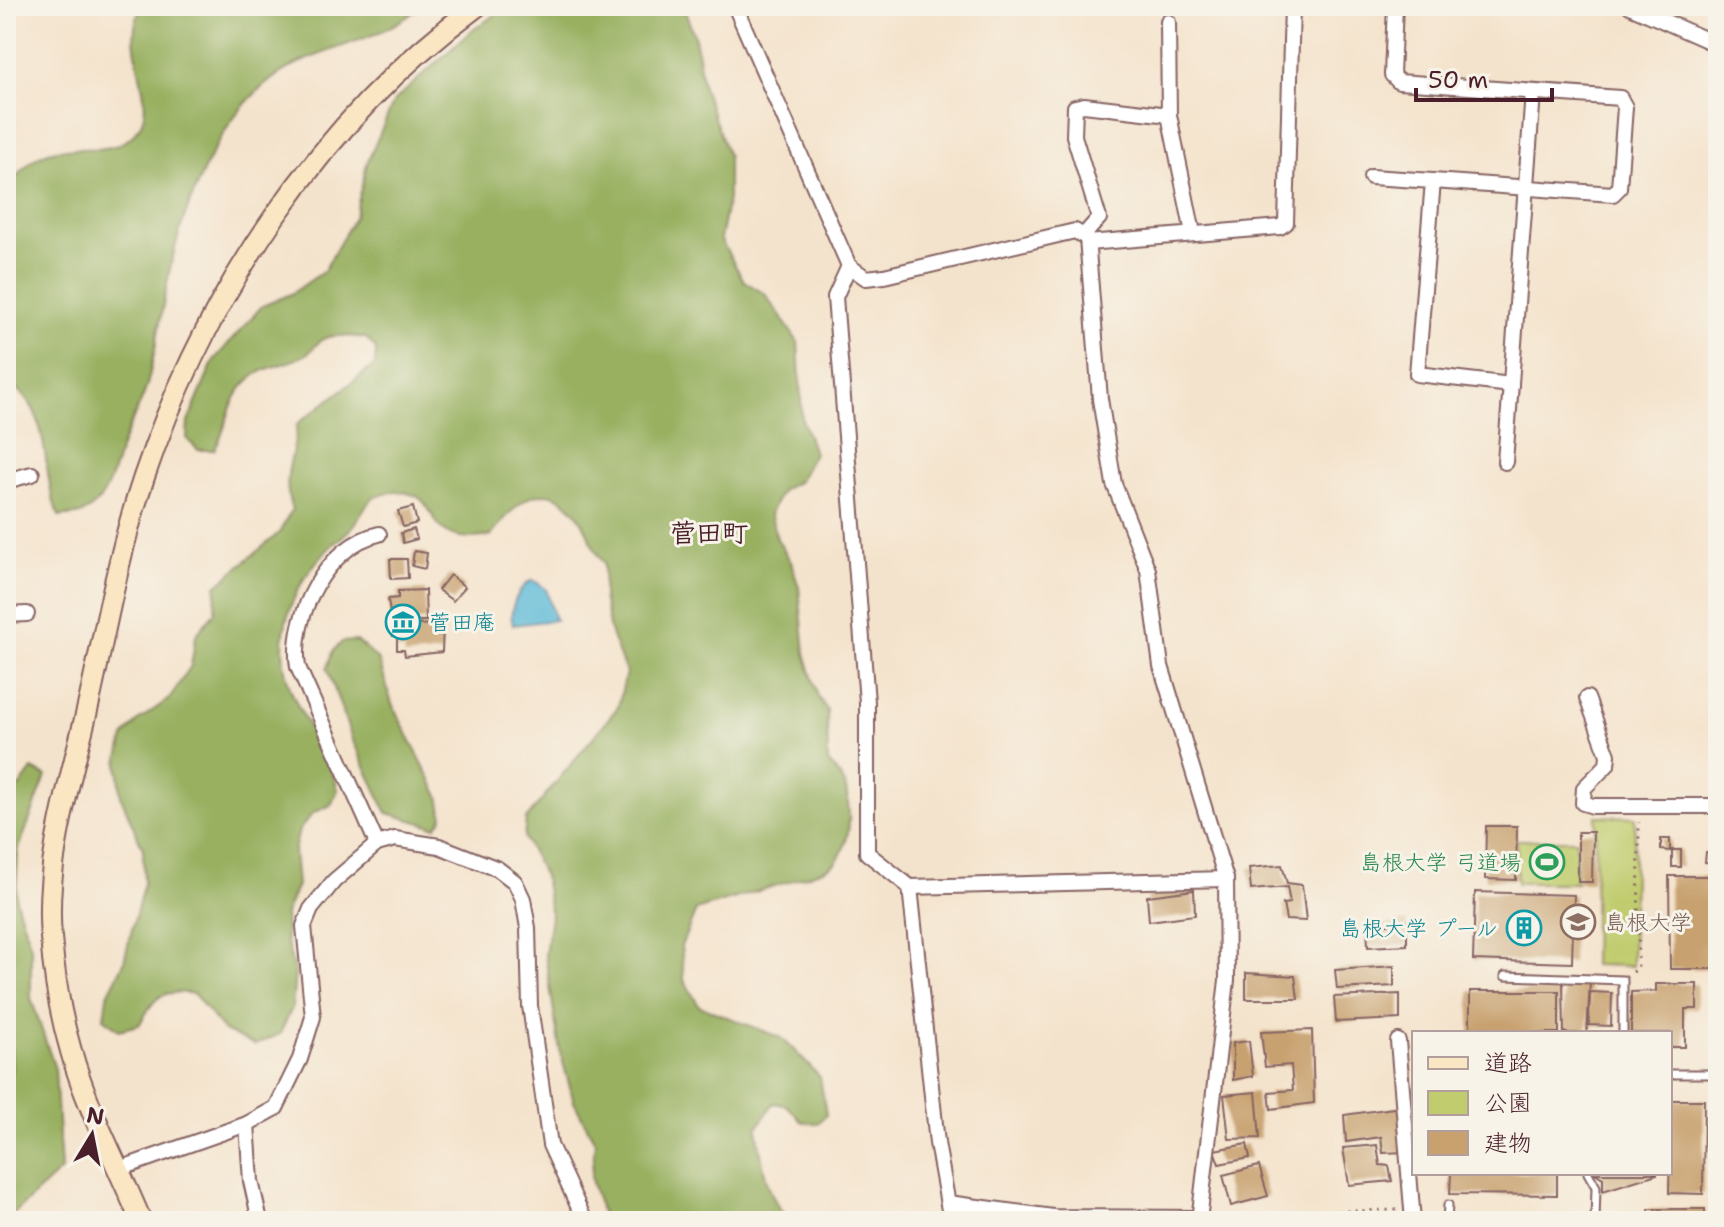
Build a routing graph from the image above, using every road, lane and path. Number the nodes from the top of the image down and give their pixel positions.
1 (477, 6) edge
2 (735, 6) edge
3 (1292, 6) edge
4 (1395, 6) edge
5 (1630, 6) edge
6 (1168, 22) dead end
7 (1718, 45) edge
8 (1533, 93) junction
9 (1169, 115) junction
10 (1371, 177) dead end
11 (1433, 181) junction
12 (1526, 189) junction
13 (1193, 233) junction
14 (1087, 239) junction
15 (849, 266) junction
16 (1511, 385) junction
17 (1505, 462) dead end
18 (32, 474) dead end
19 (6, 481) edge
20 (379, 534) dead end
21 (27, 614) dead end
22 (6, 615) edge
23 (1587, 698) dead end
24 (1639, 806) junction
25 (1718, 806) edge
26 (377, 844) junction
27 (1226, 879) junction
28 (910, 887) junction
29 (1505, 976) dead end
30 (1623, 980) junction
31 (1623, 1031) edge
32 (1398, 1041) dead end
33 (1672, 1074) edge
34 (1718, 1074) edge
35 (247, 1124) junction
36 (119, 1169) junction
37 (1589, 1175) edge
38 (948, 1203) junction
39 (1448, 1205) dead end
40 (1413, 1215) edge
41 (1199, 1219) edge
42 (141, 1221) edge
43 (260, 1221) edge
44 (585, 1221) edge
45 (951, 1221) edge
46 (1289, 1221) edge
47 (1447, 1221) edge
48 (1595, 1221) edge

1 - 36 street
2 - 15 street
3 - 13 street
4 - 8 street
5 - 7 street
6 - 9 street
8 - 12 street
8 - 12 street
9 - 13 street
9 - 14 street
10 - 11 street
11 - 12 street
11 - 16 street
12 - 16 street
13 - 14 street
14 - 15 street
14 - 27 street
15 - 28 street
16 - 17 street
18 - 19 street
20 - 26 street
21 - 22 street
23 - 24 street
24 - 25 street
24 - 30 path
26 - 35 street
26 - 44 street
27 - 28 street
27 - 41 street
28 - 38 street
29 - 30 lane
30 - 31 lane
32 - 40 street
33 - 34 lane
35 - 36 street
35 - 43 street
36 - 42 street
37 - 48 lane
38 - 41 street
38 - 45 street
39 - 47 lane
40 - 46 path

